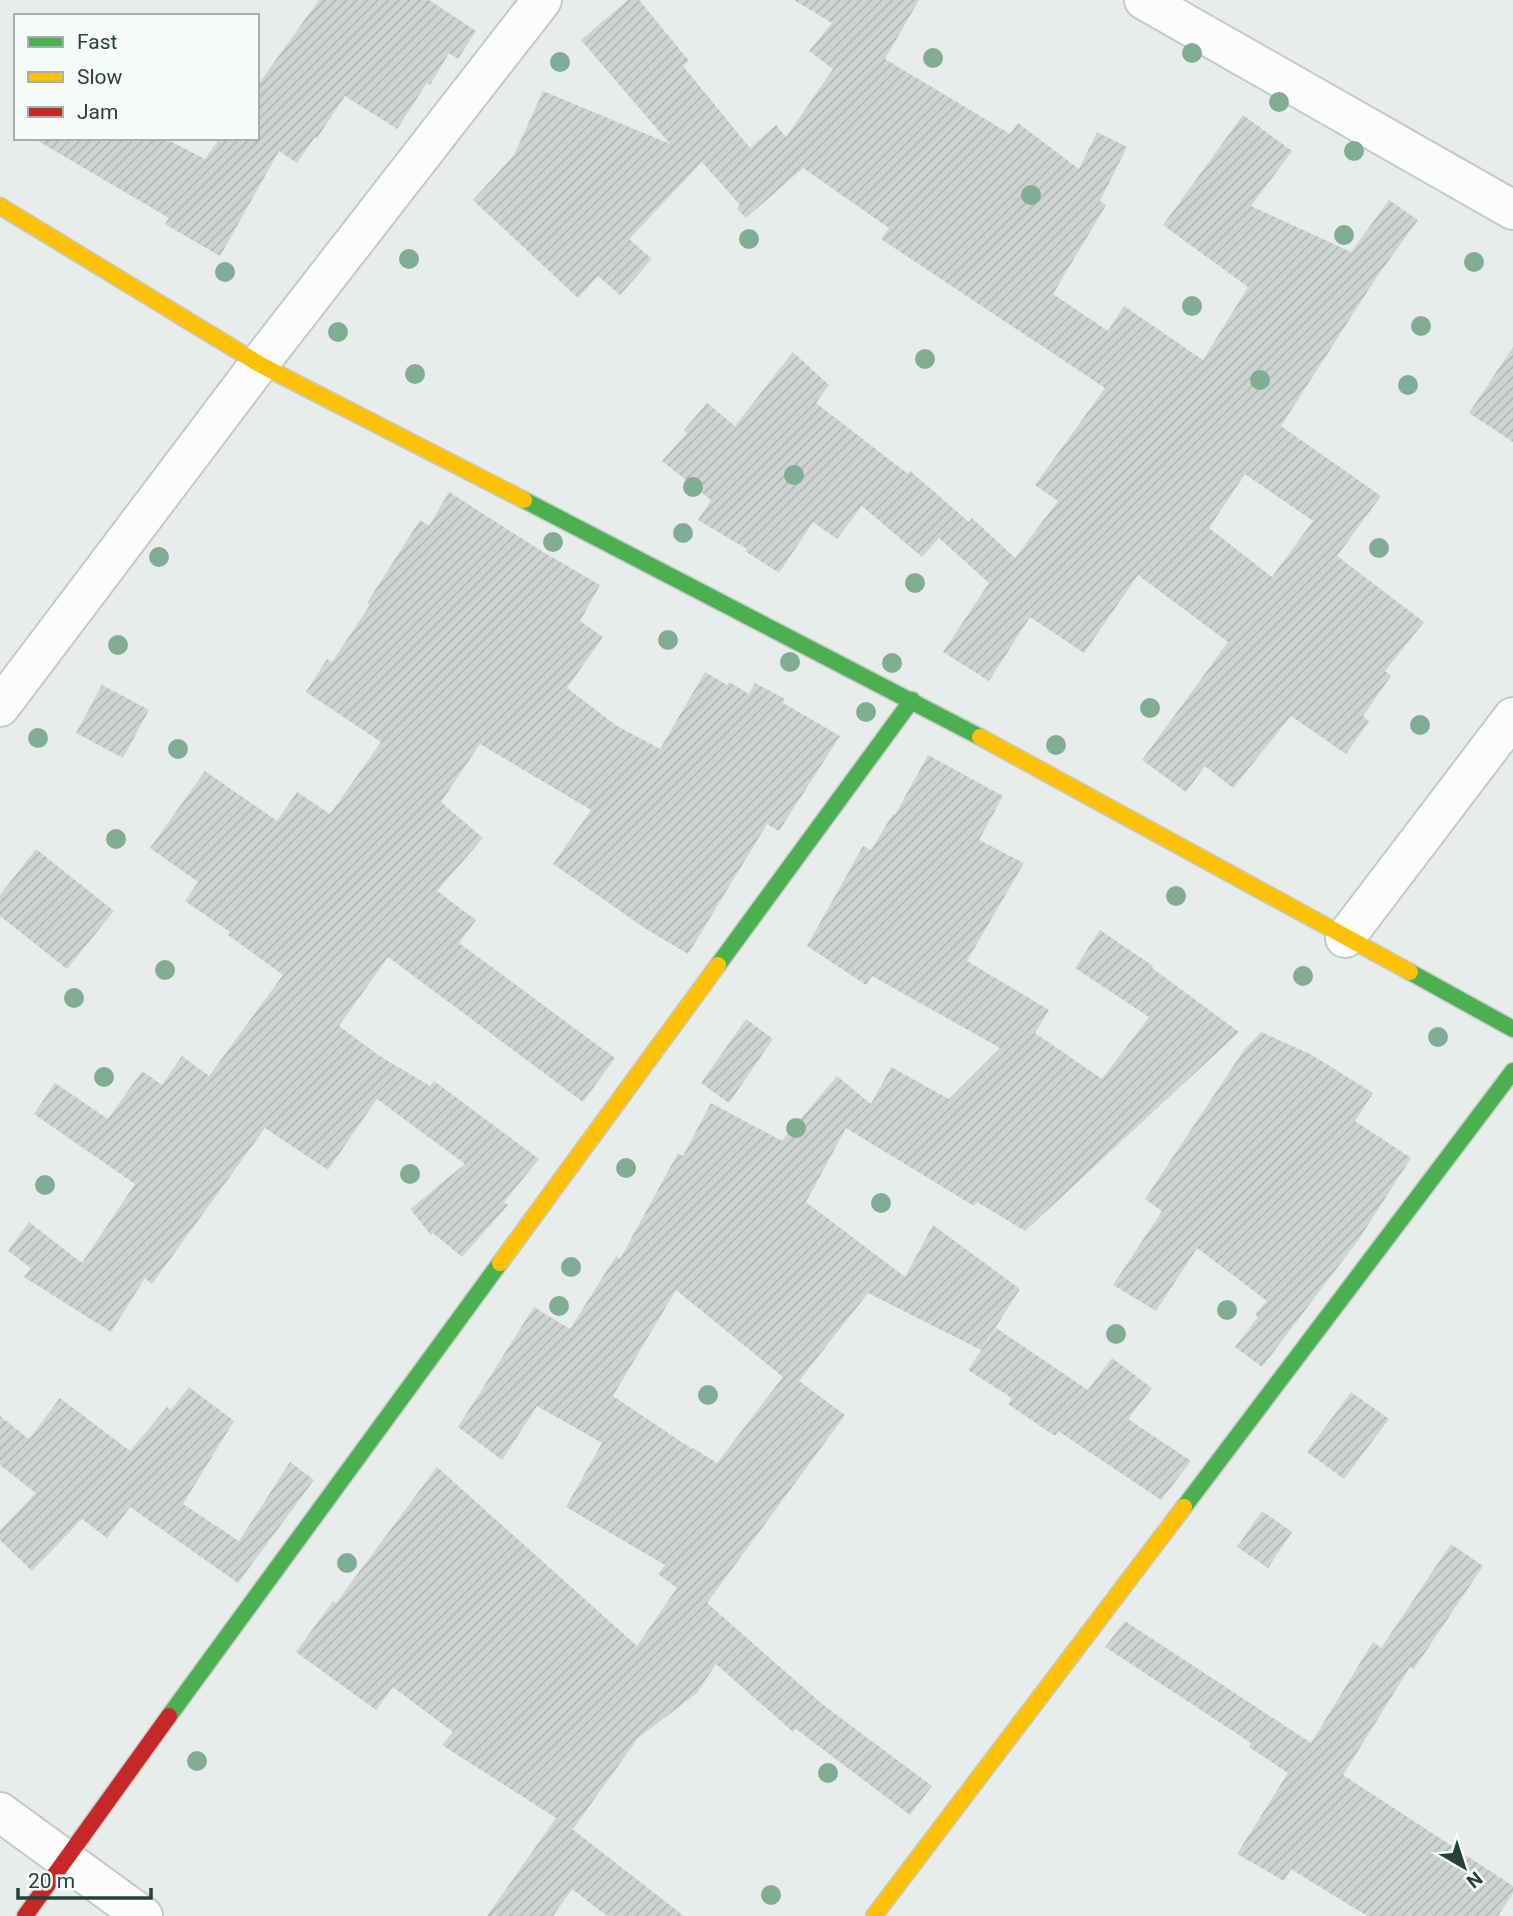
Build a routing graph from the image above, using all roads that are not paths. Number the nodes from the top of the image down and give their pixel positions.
1 (542, 0) edge
2 (1144, 0) edge
3 (0, 206) edge
4 (1513, 210) edge
5 (259, 364) junction
6 (912, 700) junction
7 (0, 707) edge
8 (1513, 717) edge
9 (1345, 937) junction
10 (1513, 1029) edge
11 (1513, 1071) edge
12 (0, 1812) edge
13 (63, 1860) junction
14 (25, 1916) edge
15 (143, 1916) edge
16 (874, 1916) edge

1 - 5 street
2 - 4 street
3 - 5 street
5 - 6 street
5 - 7 street
6 - 9 street
6 - 13 street
8 - 9 street
9 - 10 street
11 - 16 street
12 - 13 street
13 - 14 street
13 - 15 street

